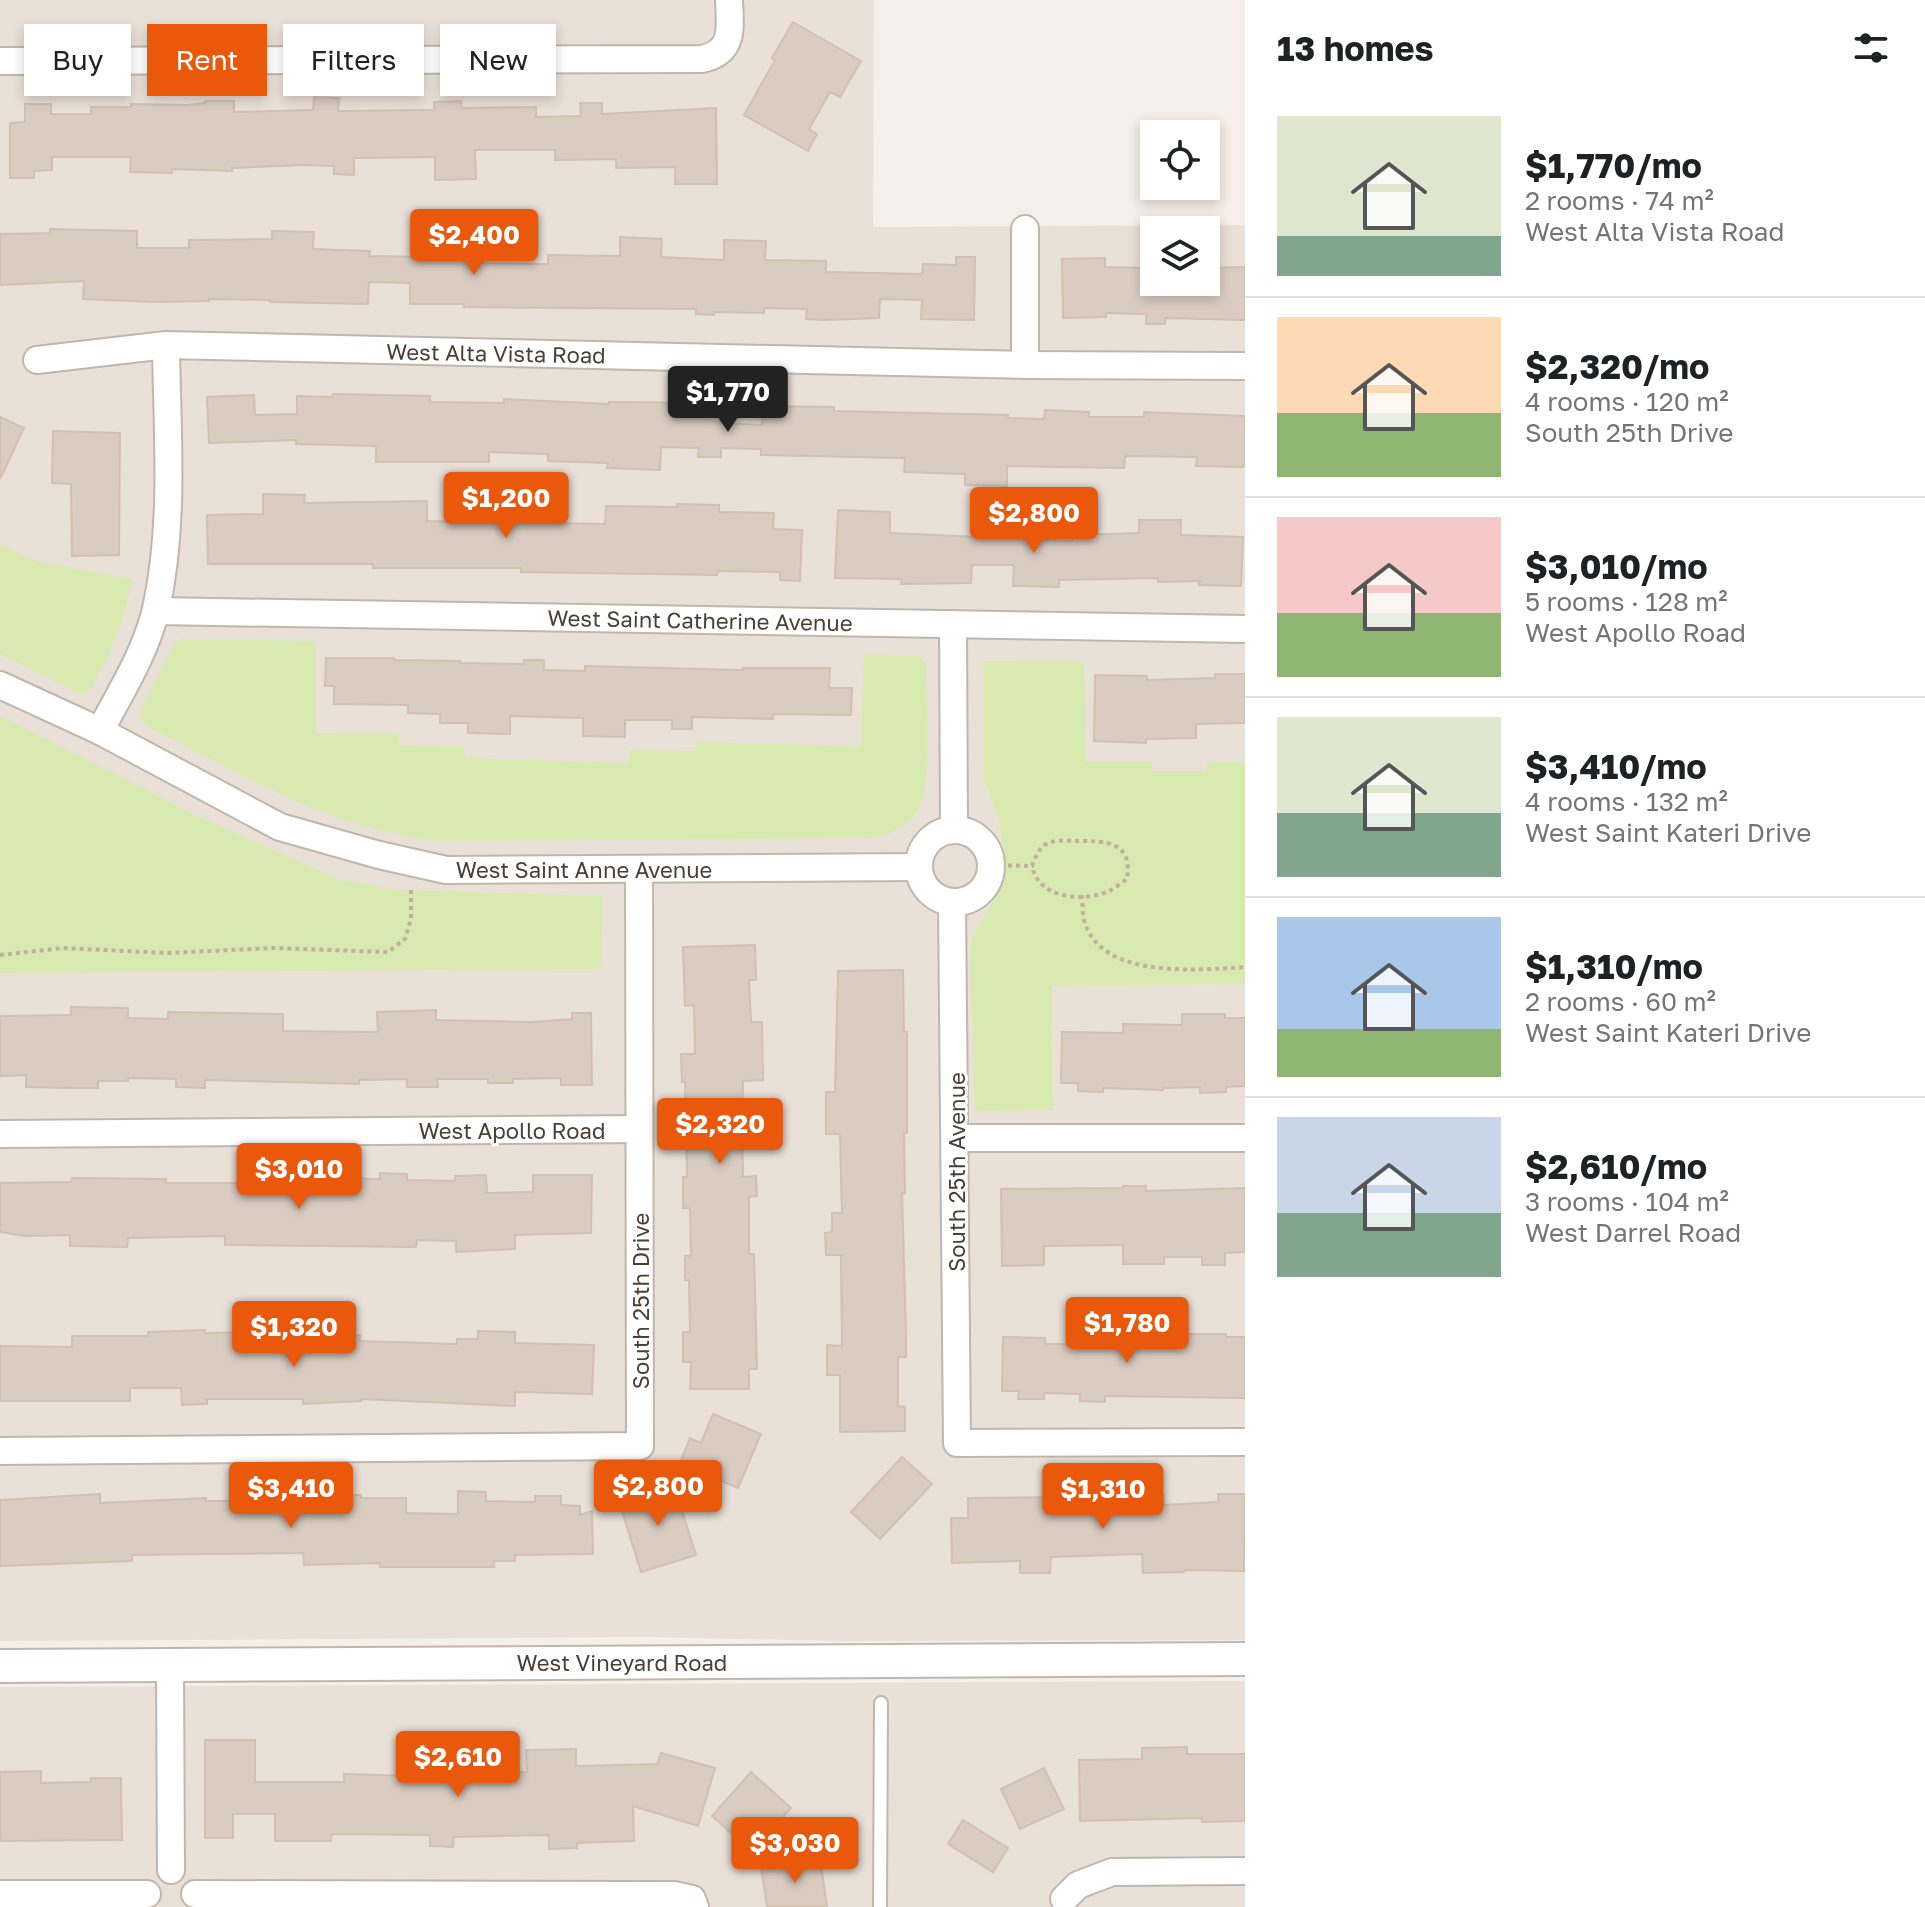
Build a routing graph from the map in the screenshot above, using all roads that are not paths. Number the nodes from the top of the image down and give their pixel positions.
1 (729, 0) edge
2 (0, 61) edge
3 (1025, 229) dead end
4 (166, 345) junction
5 (37, 360) dead end
6 (1025, 365) junction
7 (1245, 366) edge
8 (156, 611) junction
9 (953, 624) junction
10 (1245, 629) edge
11 (0, 685) edge
12 (100, 731) junction
13 (954, 830) junction
14 (919, 867) junction
15 (639, 869) junction
16 (952, 902) junction
17 (639, 1129) junction
18 (0, 1134) edge
19 (956, 1138) junction
20 (1245, 1138) edge
21 (1245, 1442) edge
22 (0, 1451) edge
23 (1245, 1659) edge
24 (170, 1665) junction
25 (0, 1666) edge
26 (881, 1703) dead end
27 (171, 1870) junction
28 (1245, 1871) edge
29 (0, 1894) edge
30 (1064, 1899) dead end
31 (148, 1900) edge
32 (193, 1901) edge
33 (694, 1903) edge
34 (880, 1907) edge

1 - 2 street
3 - 6 street
4 - 5 street, West Alta Vista Road
4 - 6 street, West Alta Vista Road
4 - 8 street
6 - 7 street, West Alta Vista Road
8 - 9 street, West Saint Catherine Avenue
8 - 12 street
9 - 10 street, West Saint Catherine Avenue
9 - 13 street
11 - 12 street, West Saint Anne Avenue
12 - 15 street, West Saint Anne Avenue
13 - 14 street
13 - 16 street
14 - 15 street, West Saint Anne Avenue
14 - 16 street
15 - 17 street, South 25th Drive
16 - 19 street, South 25th Avenue
17 - 18 street, West Apollo Road
17 - 22 street, South 25th Drive
19 - 20 street
19 - 21 street, South 25th Avenue
23 - 24 street, West Vineyard Road
24 - 25 street, West Vineyard Road
24 - 27 street
26 - 34 lane
27 - 31 street
27 - 32 street
28 - 30 street
29 - 31 street
32 - 33 street

